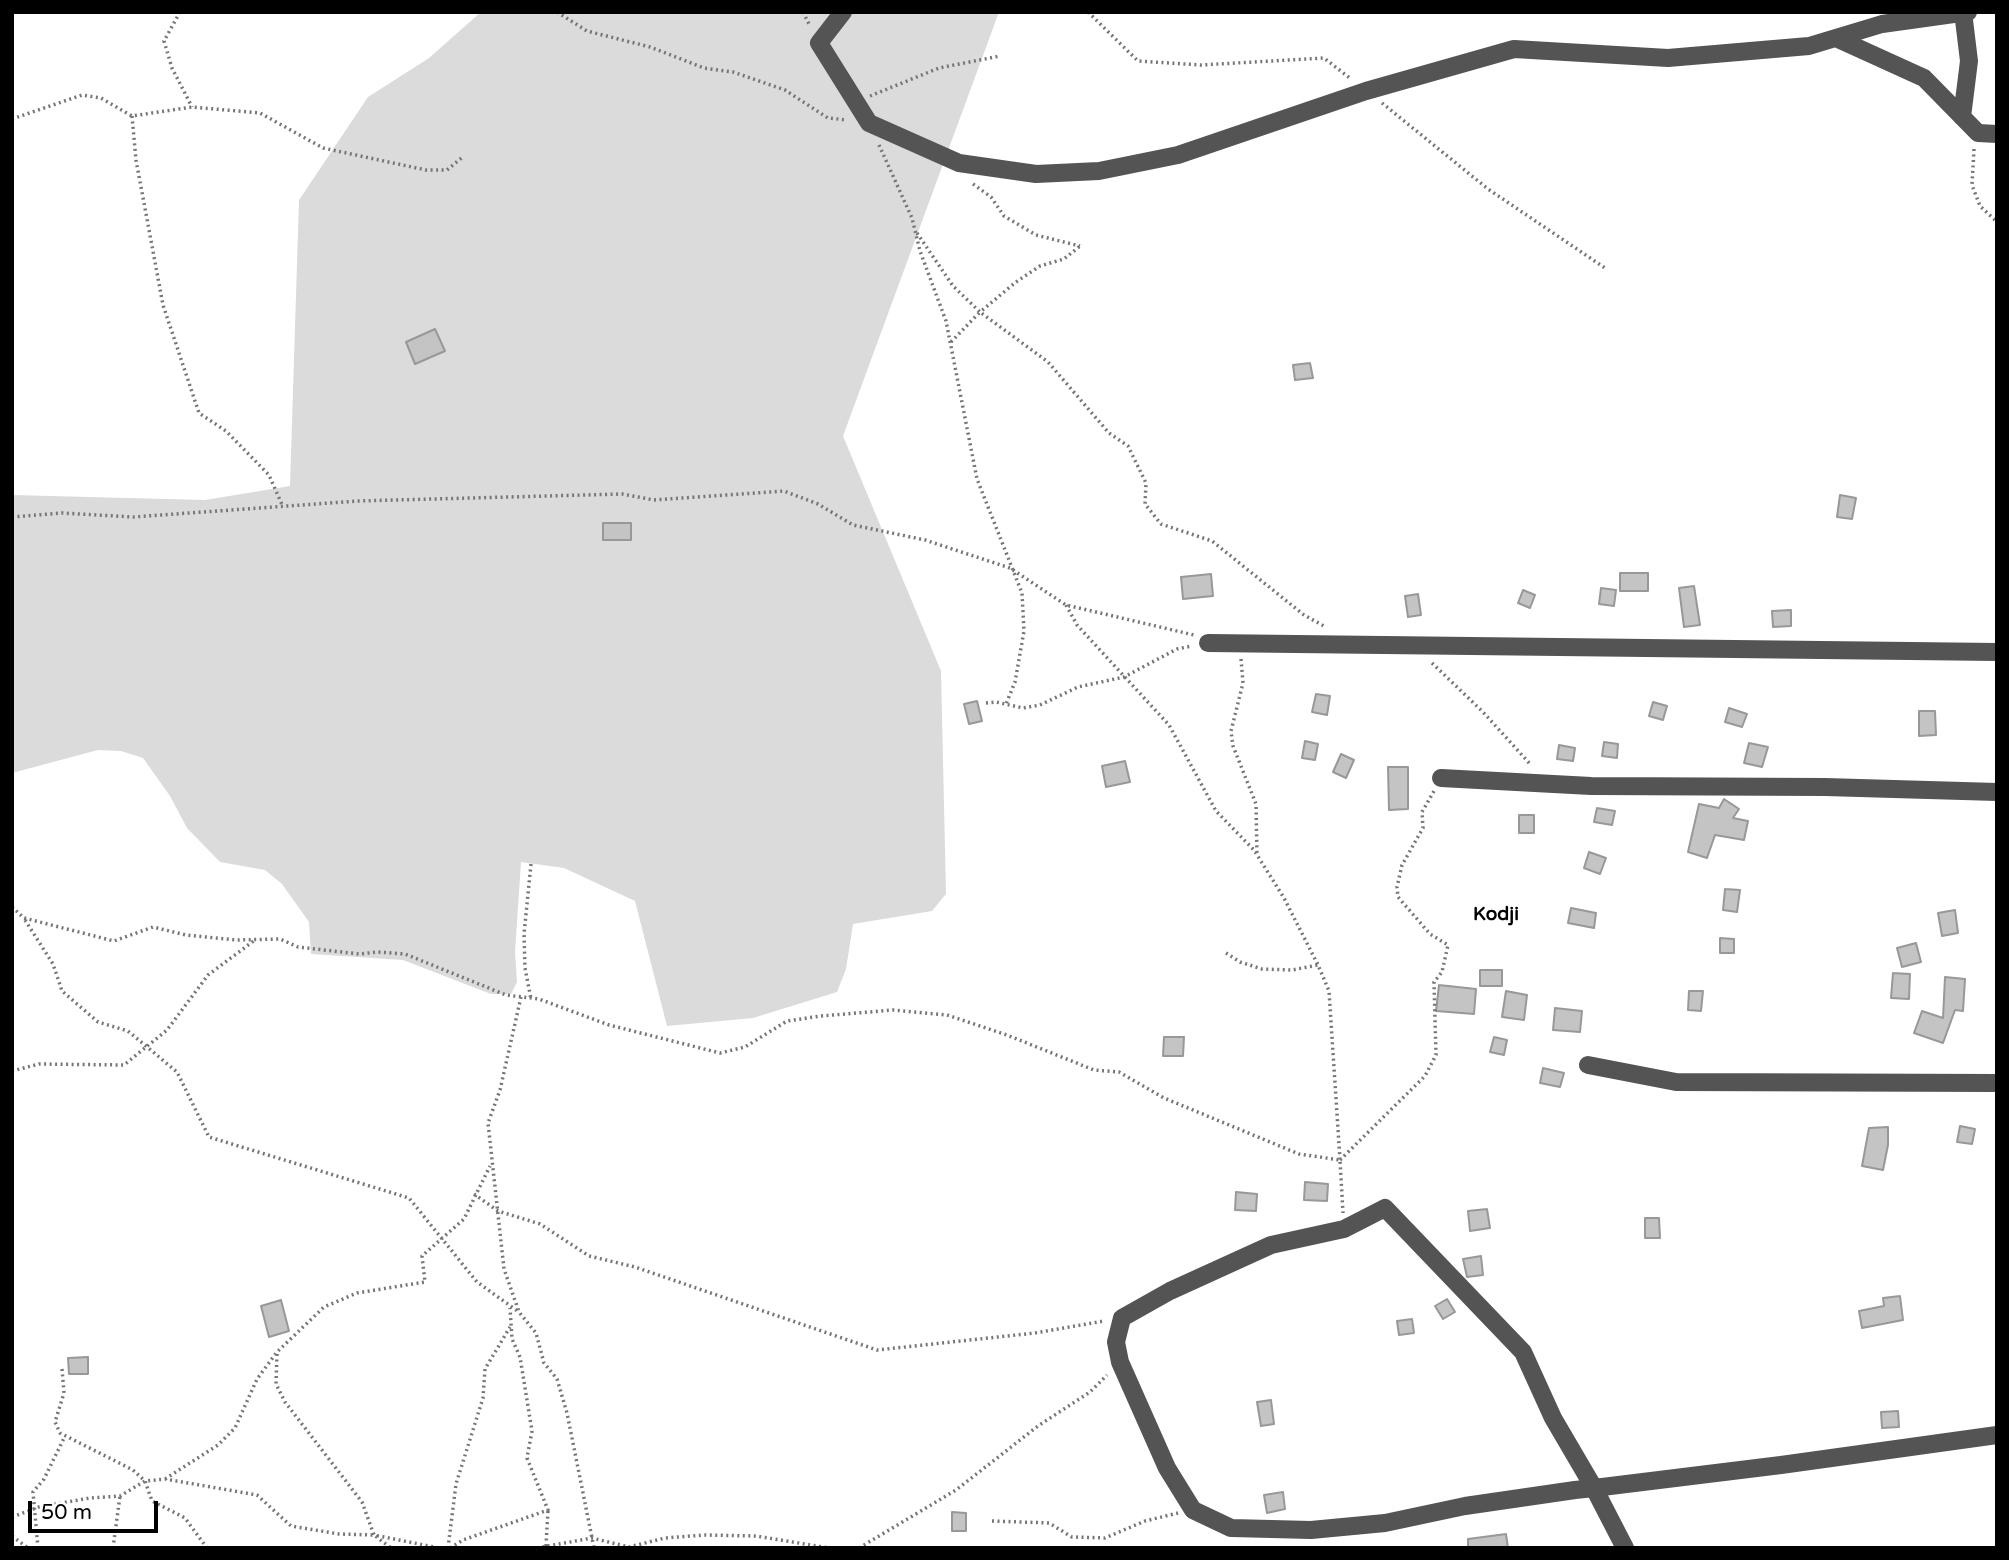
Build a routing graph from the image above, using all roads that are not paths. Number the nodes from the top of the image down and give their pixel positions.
1 (843, 12) edge
2 (1968, 12) edge
3 (1963, 13) edge
4 (1836, 38) junction
5 (1962, 117) junction
6 (1997, 134) edge
7 (1208, 643) road end
8 (1997, 652) edge
9 (1441, 778) road end
10 (1997, 792) edge
11 (1588, 1065) dead end
12 (1997, 1083) edge
13 (1997, 1436) edge
14 (1594, 1488) junction
15 (1625, 1548) edge

1 - 4 street
2 - 3 street
3 - 4 street
3 - 5 street
4 - 5 street
5 - 6 street
7 - 8 street
9 - 10 street
11 - 12 street
13 - 14 street
14 - 14 street
14 - 15 street

